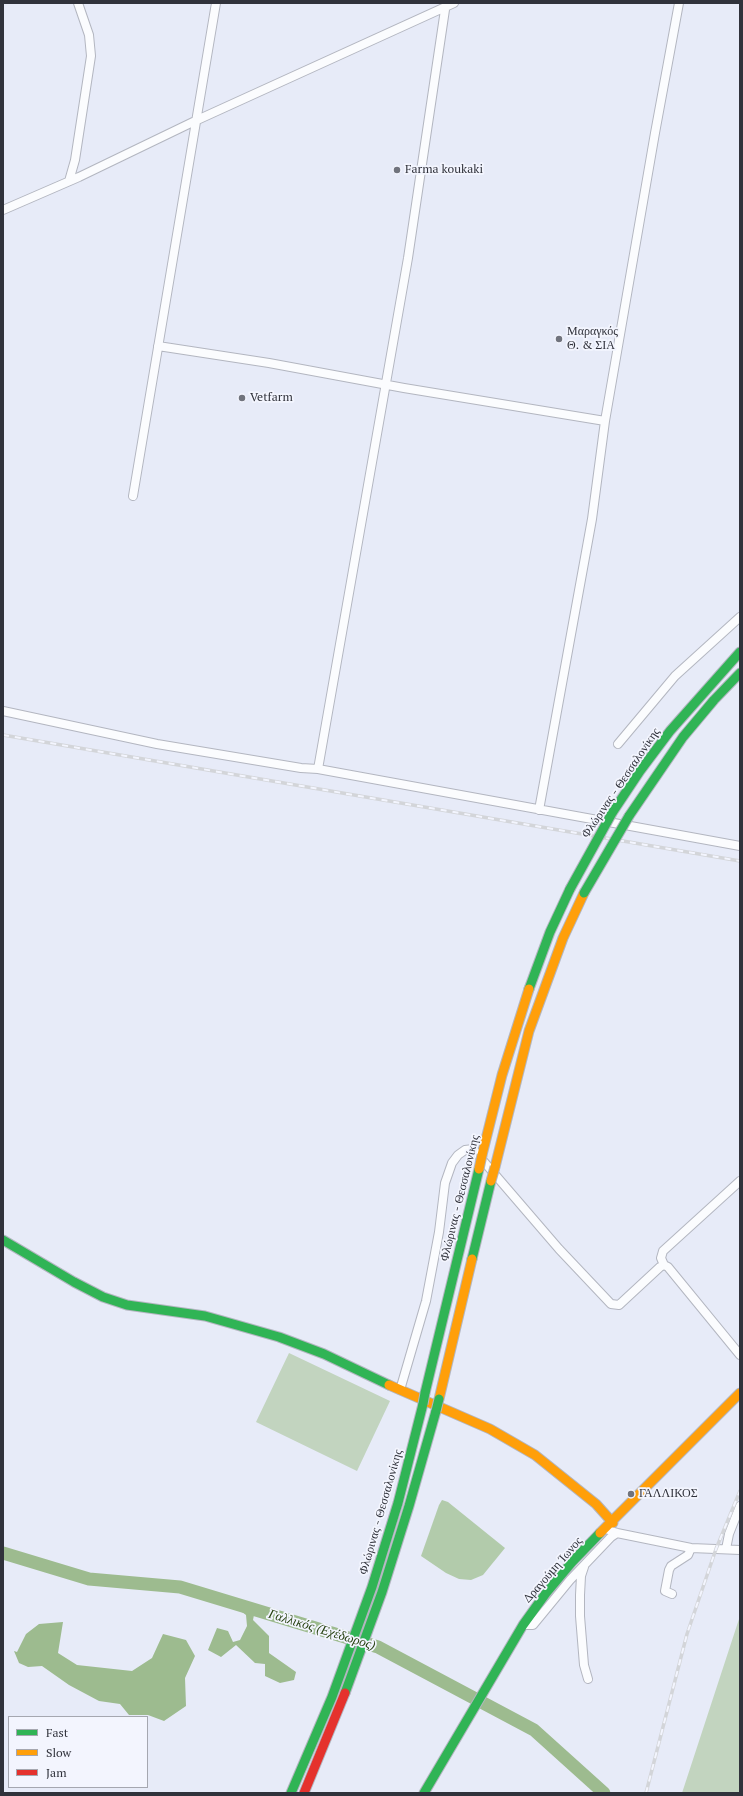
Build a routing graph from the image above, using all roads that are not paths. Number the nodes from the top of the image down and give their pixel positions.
1 (78, 3) edge
2 (216, 3) edge
3 (454, 3) edge
4 (679, 3) edge
5 (446, 5) edge
6 (195, 121) junction
7 (69, 181) junction
8 (3, 210) edge
9 (158, 346) junction
10 (385, 384) junction
11 (605, 421) junction
12 (133, 496) dead end
13 (740, 618) edge
14 (739, 654) edge
15 (740, 673) edge
16 (3, 711) edge
17 (618, 744) dead end
18 (318, 769) junction
19 (539, 810) junction
20 (740, 846) edge
21 (740, 1181) edge
22 (3, 1240) edge
23 (664, 1265) junction
24 (740, 1355) edge
25 (400, 1390) junction
26 (740, 1393) edge
27 (740, 1506) edge
28 (609, 1526) junction
29 (617, 1533) junction
30 (691, 1548) junction
31 (726, 1549) junction
32 (740, 1550) edge
33 (585, 1565) junction
34 (672, 1594) dead end
35 (523, 1625) junction
36 (588, 1678) dead end
37 (291, 1793) edge
38 (304, 1793) edge
39 (424, 1793) edge

1 - 7 street
2 - 6 street
3 - 5 street
4 - 11 street
5 - 6 street
5 - 10 street
6 - 7 street
6 - 9 street
7 - 8 street
9 - 10 street
9 - 12 street
10 - 11 street
10 - 18 street
11 - 19 street
13 - 17 street
14 - 37 main road, Φλώρινας - Θεσσαλονίκης, bridge
15 - 38 main road, Φλώρινας - Θεσσαλονίκης, bridge
16 - 18 street
18 - 19 street
19 - 20 street
21 - 23 street
22 - 25 main road
23 - 24 street
23 - 25 street
25 - 28 main road
26 - 28 main road, Δραγούμη Ίωνος
27 - 31 street
28 - 29 street
28 - 35 main road, Δραγούμη Ίωνος
29 - 30 street
29 - 33 street
30 - 31 street
30 - 34 street
31 - 32 street
33 - 35 street
33 - 36 street
35 - 39 main road, Δραγούμη Ίωνος

